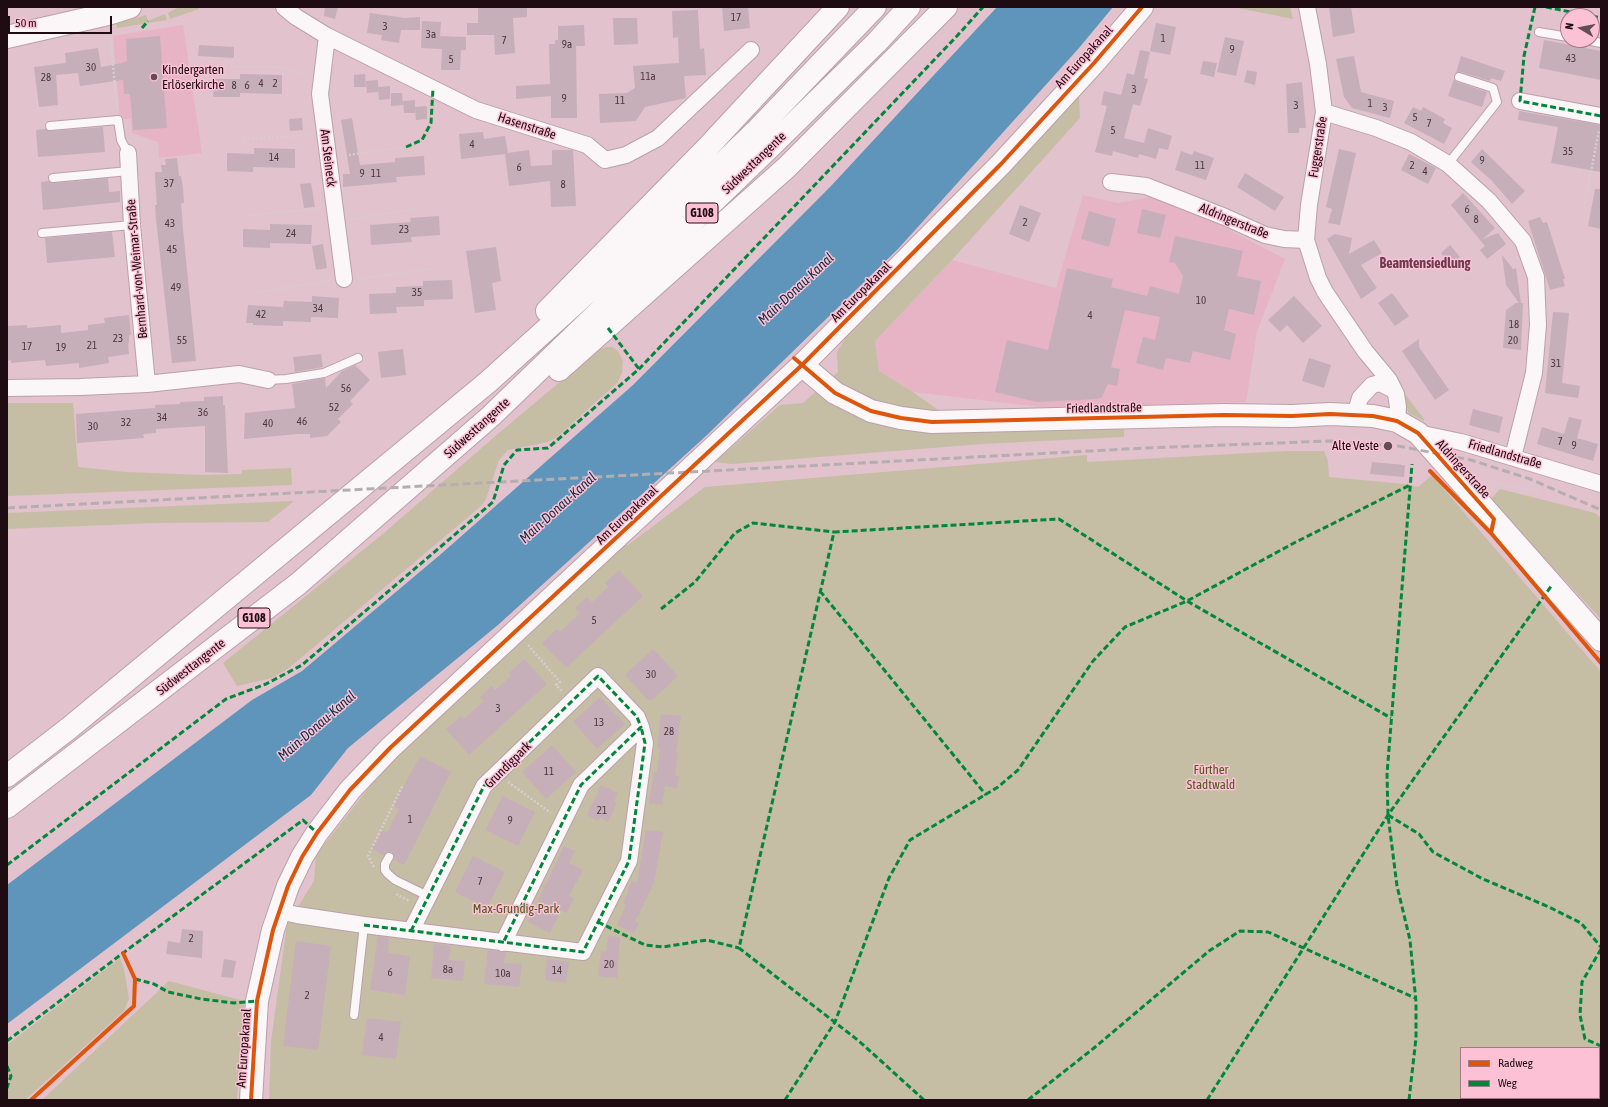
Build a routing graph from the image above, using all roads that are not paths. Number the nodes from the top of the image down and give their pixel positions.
1 (130, 7) edge
2 (284, 7) edge
3 (838, 7) edge
4 (876, 7) edge
5 (909, 7) edge
6 (946, 7) edge
7 (1142, 7) edge
8 (1307, 7) edge
9 (1539, 32) dead end
10 (327, 36) junction
11 (1560, 36) edge
12 (7, 37) edge
13 (751, 50) dead end
14 (1459, 77) dead end
15 (1520, 101) dead end
16 (1324, 112) junction
17 (1600, 123) edge
18 (50, 126) dead end
19 (128, 154) joint
20 (1448, 164) junction
21 (129, 171) junction
22 (53, 178) dead end
23 (1110, 182) dead end
24 (132, 225) junction
25 (42, 234) dead end
26 (1306, 240) junction
27 (344, 279) road end
28 (1365, 351) junction
29 (358, 358) dead end
30 (802, 365) junction
31 (268, 380) joint
32 (488, 382) junction
33 (147, 384) junction
34 (7, 388) edge
35 (1367, 388) junction
36 (1394, 390) junction
37 (1355, 414) junction
38 (491, 416) junction
39 (1397, 421) junction
40 (1418, 433) junction
41 (1513, 457) junction
42 (1601, 484) edge
43 (1601, 640) edge
44 (641, 727) junction
45 (7, 776) edge
46 (7, 807) edge
47 (389, 857) dead end
48 (428, 896) junction
49 (279, 910) junction
50 (364, 925) junction
51 (411, 931) junction
52 (503, 942) junction
53 (354, 1015) dead end
54 (251, 1100) edge

1 - 12 main road
2 - 10 street, Hasenstraße
3 - 32 main road
4 - 32 main road, Südwesttangente / G108
5 - 38 main road, Südwesttangente / G108
6 - 38 main road
7 - 30 main road, Am Europakanal
8 - 16 street, Fuggerstraße
9 - 11 lane
10 - 13 street, Hasenstraße
10 - 27 street, Am Steineck
14 - 20 lane
15 - 17 street
16 - 20 street
16 - 26 street, Fuggerstraße
18 - 19 lane
19 - 21 street, Bernhard-von-Weimar-Straße
20 - 41 street
21 - 22 lane
21 - 24 street, Bernhard-von-Weimar-Straße
23 - 26 street, Aldringerstraße
24 - 25 lane
24 - 33 street, Bernhard-von-Weimar-Straße
26 - 28 street
28 - 35 street
28 - 36 street
29 - 31 lane
30 - 37 main road, Friedlandstraße
30 - 49 main road, Am Europakanal
31 - 33 street
32 - 45 main road, Südwesttangente / G108
33 - 34 street
35 - 36 street
35 - 37 street
36 - 39 street
37 - 39 main road, Friedlandstraße
38 - 46 main road, Südwesttangente / G108
39 - 40 main road, Friedlandstraße
40 - 41 street, Friedlandstraße
40 - 43 main road, Aldringerstraße
41 - 42 street, Friedlandstraße
44 - 48 street, Grundigpark
44 - 52 street
44 - 52 street, Grundigpark
47 - 48 lane
48 - 51 street, Grundigpark
49 - 50 street, Grundigpark
49 - 54 main road, Am Europakanal
50 - 51 street, Grundigpark
50 - 53 lane
51 - 52 street, Grundigpark

